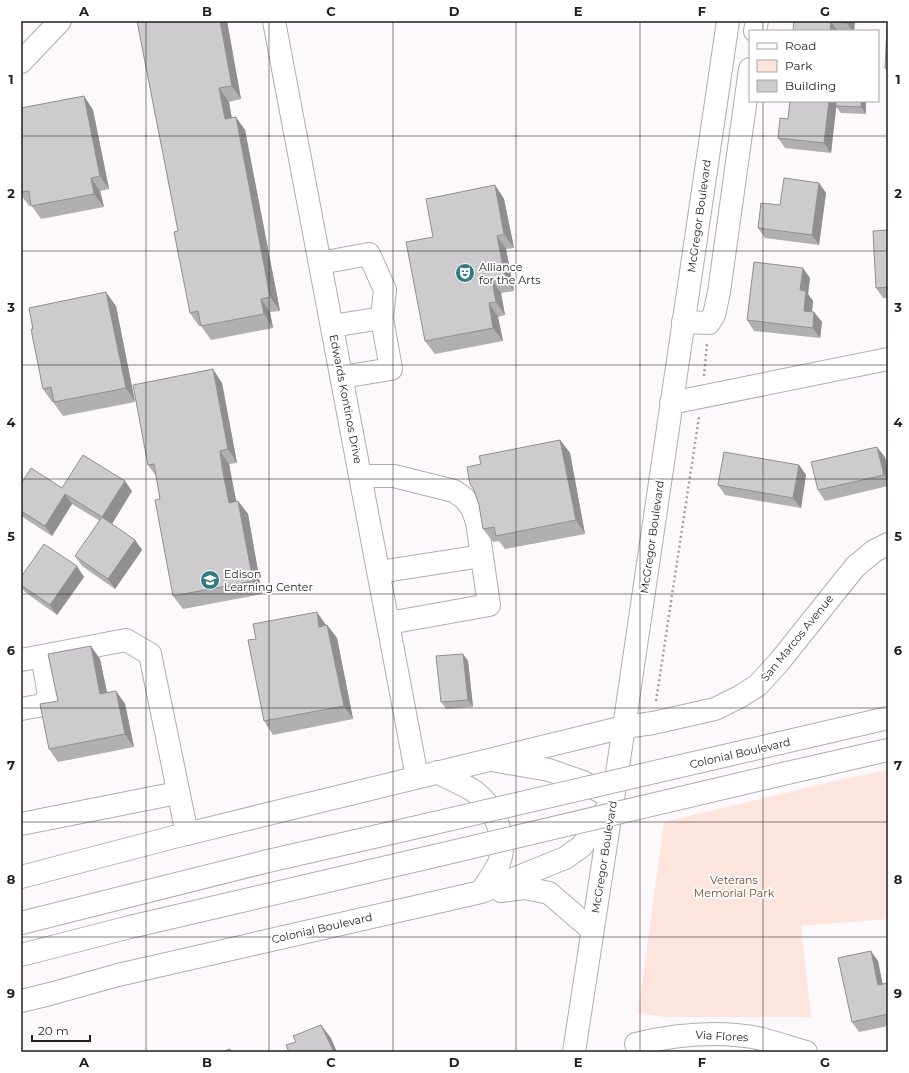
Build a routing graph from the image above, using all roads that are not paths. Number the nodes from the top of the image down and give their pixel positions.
1 (60, 21) edge
2 (274, 21) edge
3 (728, 21) edge
4 (21, 62) edge
5 (749, 76) edge
6 (320, 263) junction
7 (382, 318) junction
8 (684, 322) junction
9 (332, 326) junction
10 (888, 359) edge
11 (342, 377) junction
12 (671, 403) junction
13 (360, 476) junction
14 (888, 544) edge
15 (482, 556) junction
16 (379, 572) junction
17 (389, 623) junction
18 (42, 656) junction
19 (21, 660) edge
20 (21, 709) edge
21 (888, 718) edge
22 (624, 727) junction
23 (888, 750) edge
24 (489, 759) junction
25 (427, 774) junction
26 (177, 793) junction
27 (613, 799) junction
28 (21, 824) edge
29 (186, 834) junction
30 (21, 877) edge
31 (482, 892) junction
32 (21, 923) edge
33 (592, 930) junction
34 (21, 955) edge
35 (21, 1001) edge
36 (636, 1044) dead end
37 (574, 1052) edge
38 (806, 1052) edge

1 - 4 main road
2 - 6 main road, Edwards Kontinos Drive
3 - 8 main road, McGregor Boulevard
5 - 8 main road
6 - 7 main road
6 - 9 main road, Edwards Kontinos Drive
7 - 9 main road
7 - 11 main road
8 - 12 main road, McGregor Boulevard
9 - 11 main road, Edwards Kontinos Drive
10 - 12 main road
11 - 13 main road, Edwards Kontinos Drive
12 - 22 main road, McGregor Boulevard
13 - 15 main road
13 - 16 main road, Edwards Kontinos Drive
14 - 22 main road, San Marcos Avenue
15 - 16 main road
15 - 17 main road
16 - 17 main road, Edwards Kontinos Drive
17 - 25 main road, Edwards Kontinos Drive
18 - 19 main road
18 - 20 main road
18 - 26 main road
21 - 32 main road, Colonial Boulevard, bridge
22 - 24 main road, San Marcos Avenue
22 - 27 main road, McGregor Boulevard
23 - 34 main road, bridge
24 - 25 main road, San Marcos Avenue
24 - 27 main road
25 - 29 main road
25 - 31 main road
26 - 28 main road
26 - 29 main road
27 - 31 main road, Colonial Boulevard
27 - 33 main road, McGregor Boulevard
29 - 30 main road
31 - 33 main road
31 - 35 main road, Colonial Boulevard
33 - 37 main road, McGregor Boulevard
36 - 38 main road, Via Flores

